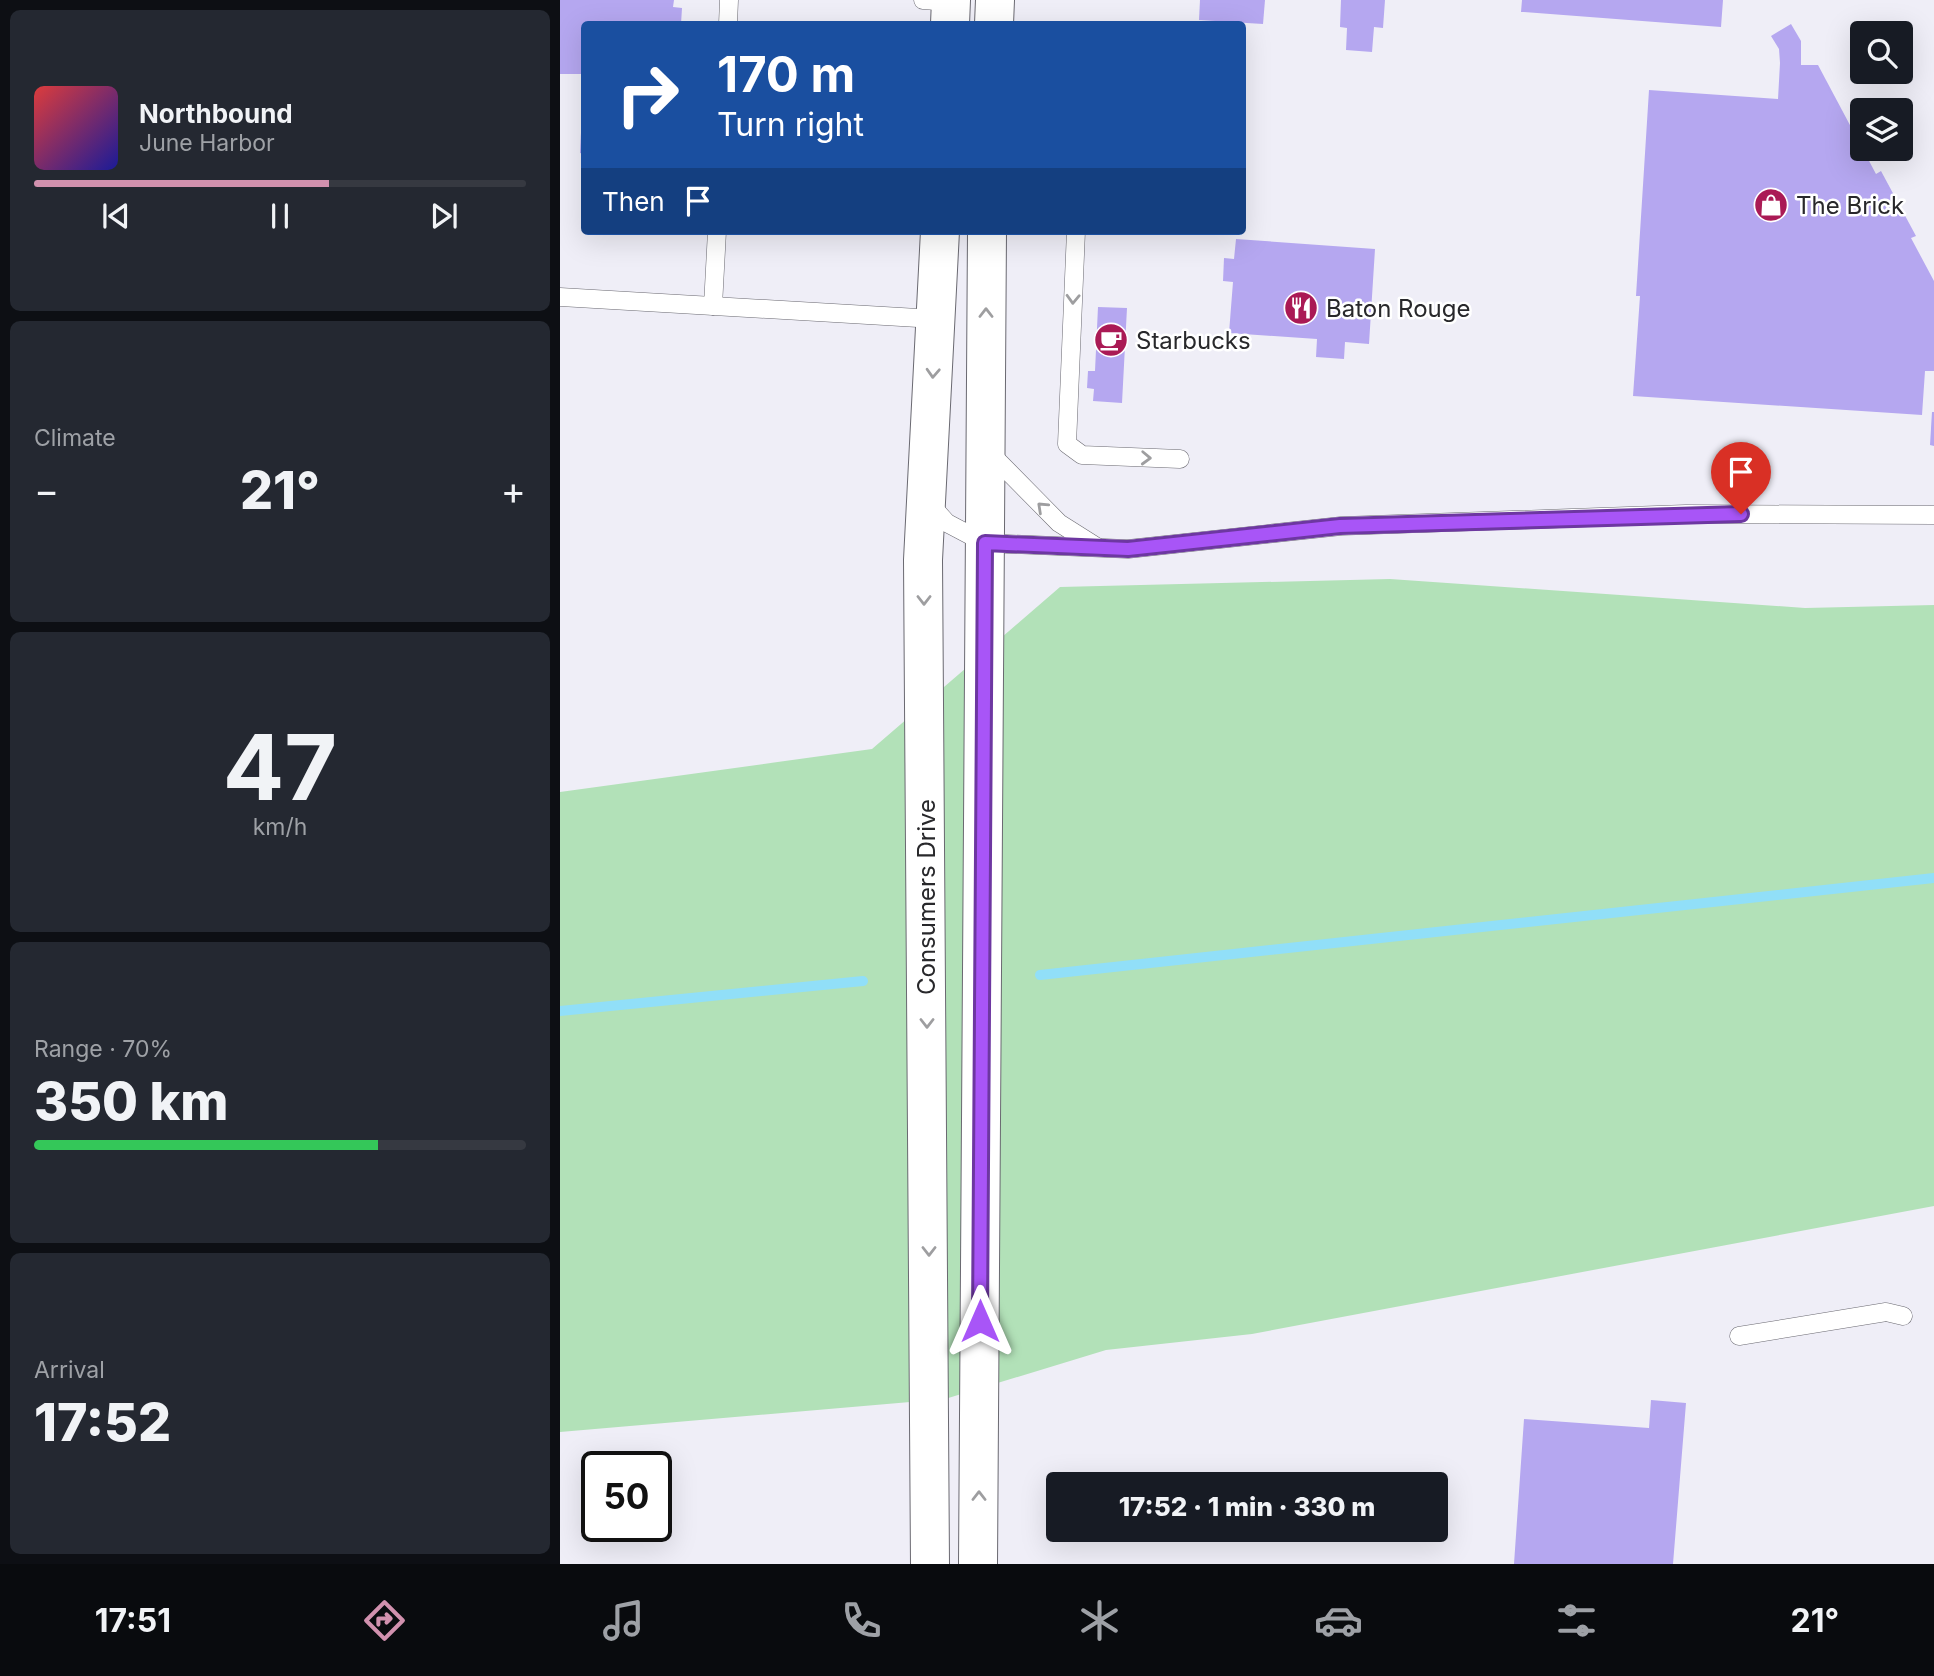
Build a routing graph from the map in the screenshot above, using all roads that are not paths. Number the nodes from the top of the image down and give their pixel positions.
1 (729, 0) edge
2 (995, 0) edge
3 (728, 21) edge
4 (995, 21) edge
5 (717, 235) edge
6 (940, 235) edge
7 (987, 235) edge
8 (1076, 235) edge
9 (560, 297) edge
10 (713, 306) junction
11 (935, 319) junction
12 (986, 449) junction
13 (1180, 459) dead end
14 (926, 501) junction
15 (1934, 515) edge
16 (985, 543) junction
17 (1097, 547) junction
18 (1903, 1316) dead end
19 (1739, 1336) dead end
20 (930, 1564) edge
21 (978, 1564) edge

1 - 3 lane
2 - 4 main road
5 - 10 lane
6 - 11 main road, Consumers Drive
12 -> 7 main road
8 -> 13 lane
9 - 10 lane
10 - 11 lane
11 -> 14 main road, Consumers Drive
12 - 16 main road
17 -> 12 lane
14 - 16 lane
14 -> 20 main road, Consumers Drive
15 - 17 lane
16 - 17 lane
21 -> 16 main road
18 - 19 lane

